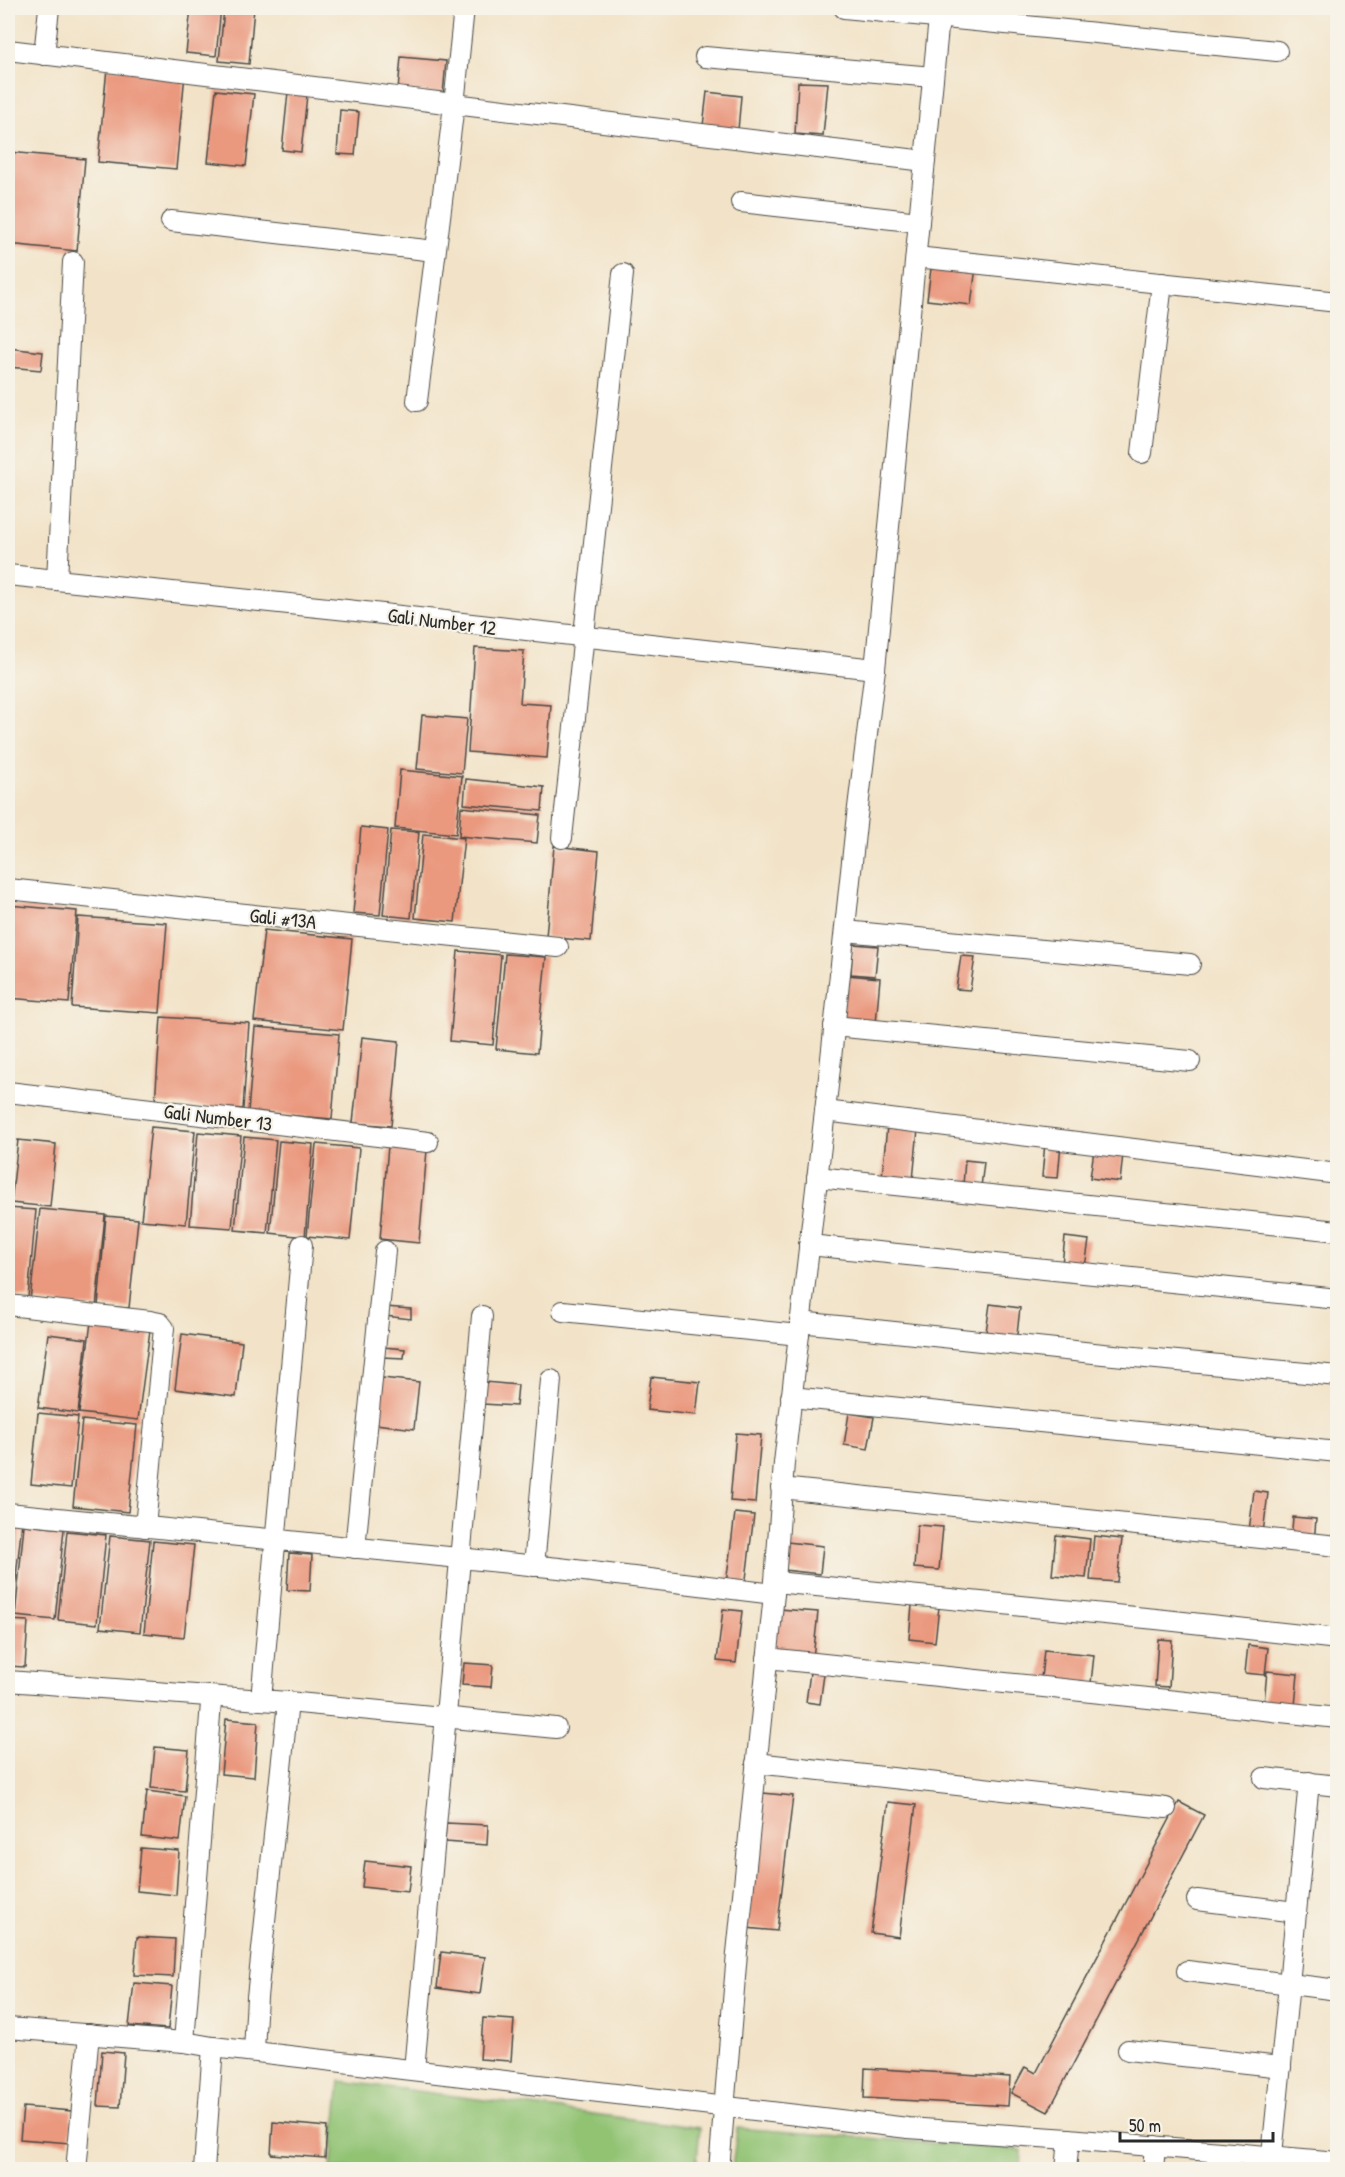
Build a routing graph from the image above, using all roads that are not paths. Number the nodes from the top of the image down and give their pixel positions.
1 (49, 8) edge
2 (464, 8) edge
3 (844, 8) edge
4 (940, 12) edge
5 (8, 50) edge
6 (1277, 51) dead end
7 (44, 55) junction
8 (705, 57) dead end
9 (933, 77) junction
10 (454, 105) junction
11 (925, 161) junction
12 (741, 202) dead end
13 (171, 221) dead end
14 (919, 222) junction
15 (435, 251) junction
16 (916, 256) junction
17 (73, 262) dead end
18 (623, 274) dead end
19 (1162, 282) junction
20 (1338, 302) edge
21 (417, 401) dead end
22 (1142, 453) dead end
23 (8, 575) edge
24 (57, 580) junction
25 (584, 638) junction
26 (875, 669) junction
27 (562, 838) dead end
28 (8, 890) edge
29 (844, 931) junction
30 (558, 947) dead end
31 (1190, 964) dead end
32 (834, 1026) junction
33 (1190, 1061) dead end
34 (8, 1092) edge
35 (825, 1111) junction
36 (428, 1142) dead end
37 (1338, 1174) edge
38 (817, 1177) junction
39 (1338, 1231) edge
40 (302, 1245) dead end
41 (809, 1245) junction
42 (385, 1251) dead end
43 (1338, 1299) edge
44 (8, 1305) edge
45 (563, 1311) dead end
46 (482, 1316) dead end
47 (799, 1329) junction
48 (1338, 1376) edge
49 (551, 1380) dead end
50 (791, 1397) junction
51 (1338, 1452) edge
52 (782, 1488) junction
53 (8, 1513) edge
54 (146, 1527) junction
55 (275, 1540) junction
56 (1338, 1546) edge
57 (355, 1548) junction
58 (460, 1558) junction
59 (534, 1566) junction
60 (774, 1588) junction
61 (1338, 1639) edge
62 (767, 1658) junction
63 (8, 1681) edge
64 (214, 1697) junction
65 (261, 1700) junction
66 (288, 1702) junction
67 (446, 1718) junction
68 (1338, 1718) edge
69 (555, 1728) dead end
70 (756, 1763) junction
71 (1264, 1778) dead end
72 (1309, 1782) junction
73 (1338, 1786) edge
74 (1166, 1808) dead end
75 (1197, 1900) dead end
76 (1296, 1912) junction
77 (1187, 1971) dead end
78 (1289, 1984) junction
79 (1338, 1990) edge
80 (8, 2028) edge
81 (89, 2034) junction
82 (184, 2042) junction
83 (213, 2047) junction
84 (1128, 2050) dead end
85 (254, 2051) junction
86 (1281, 2067) junction
87 (414, 2070) junction
88 (725, 2105) junction
89 (1069, 2139) junction
90 (1155, 2146) junction
91 (1258, 2160) edge
92 (1331, 2164) edge
93 (76, 2169) edge
94 (204, 2169) edge
95 (719, 2169) edge
96 (1066, 2169) edge
97 (1153, 2169) edge

1 - 7 street
2 - 10 street
3 - 4 street
4 - 6 street
4 - 9 street
5 - 7 street
7 - 10 street
8 - 9 street
9 - 11 street
10 - 11 street
10 - 15 street
11 - 14 street
12 - 14 street
13 - 15 street
14 - 16 street
15 - 21 street
16 - 19 street
16 - 26 street
17 - 24 street
18 - 25 street
19 - 20 street
19 - 22 street
23 - 24 street, Gali Number 12
24 - 25 street, Gali Number 12
25 - 26 street, Gali Number 12
25 - 27 street
26 - 29 street
28 - 30 street, Gali #13A
29 - 31 street
29 - 32 street
32 - 33 street
32 - 35 street
34 - 36 street, Gali Number 13
35 - 37 street
35 - 38 street
38 - 39 street
38 - 41 street
40 - 55 street
41 - 43 street
41 - 47 street
42 - 57 street
44 - 54 street
45 - 47 street
46 - 58 street
47 - 48 street
47 - 50 street
49 - 59 street
50 - 51 street
50 - 52 street
52 - 56 street
52 - 60 street
53 - 54 street
54 - 55 street
55 - 57 street
55 - 65 street
57 - 58 street
58 - 59 street
58 - 67 street
59 - 60 street
60 - 61 street
60 - 62 street
62 - 68 street
62 - 70 street
63 - 64 street
64 - 65 street
64 - 82 street
65 - 66 street
66 - 67 street
66 - 85 street
67 - 69 street
67 - 87 street
70 - 74 street
70 - 88 street
71 - 72 street
72 - 73 street
72 - 76 street
75 - 76 street
76 - 78 street
77 - 78 street
78 - 79 street
78 - 86 street
80 - 81 street
81 - 82 street
81 - 93 street
82 - 83 street
83 - 85 street
83 - 94 street
84 - 86 street
85 - 87 street
86 - 91 street
87 - 88 street
88 - 89 street
88 - 95 street
89 - 90 street
89 - 96 street
90 - 91 street
90 - 97 street
91 - 92 street

